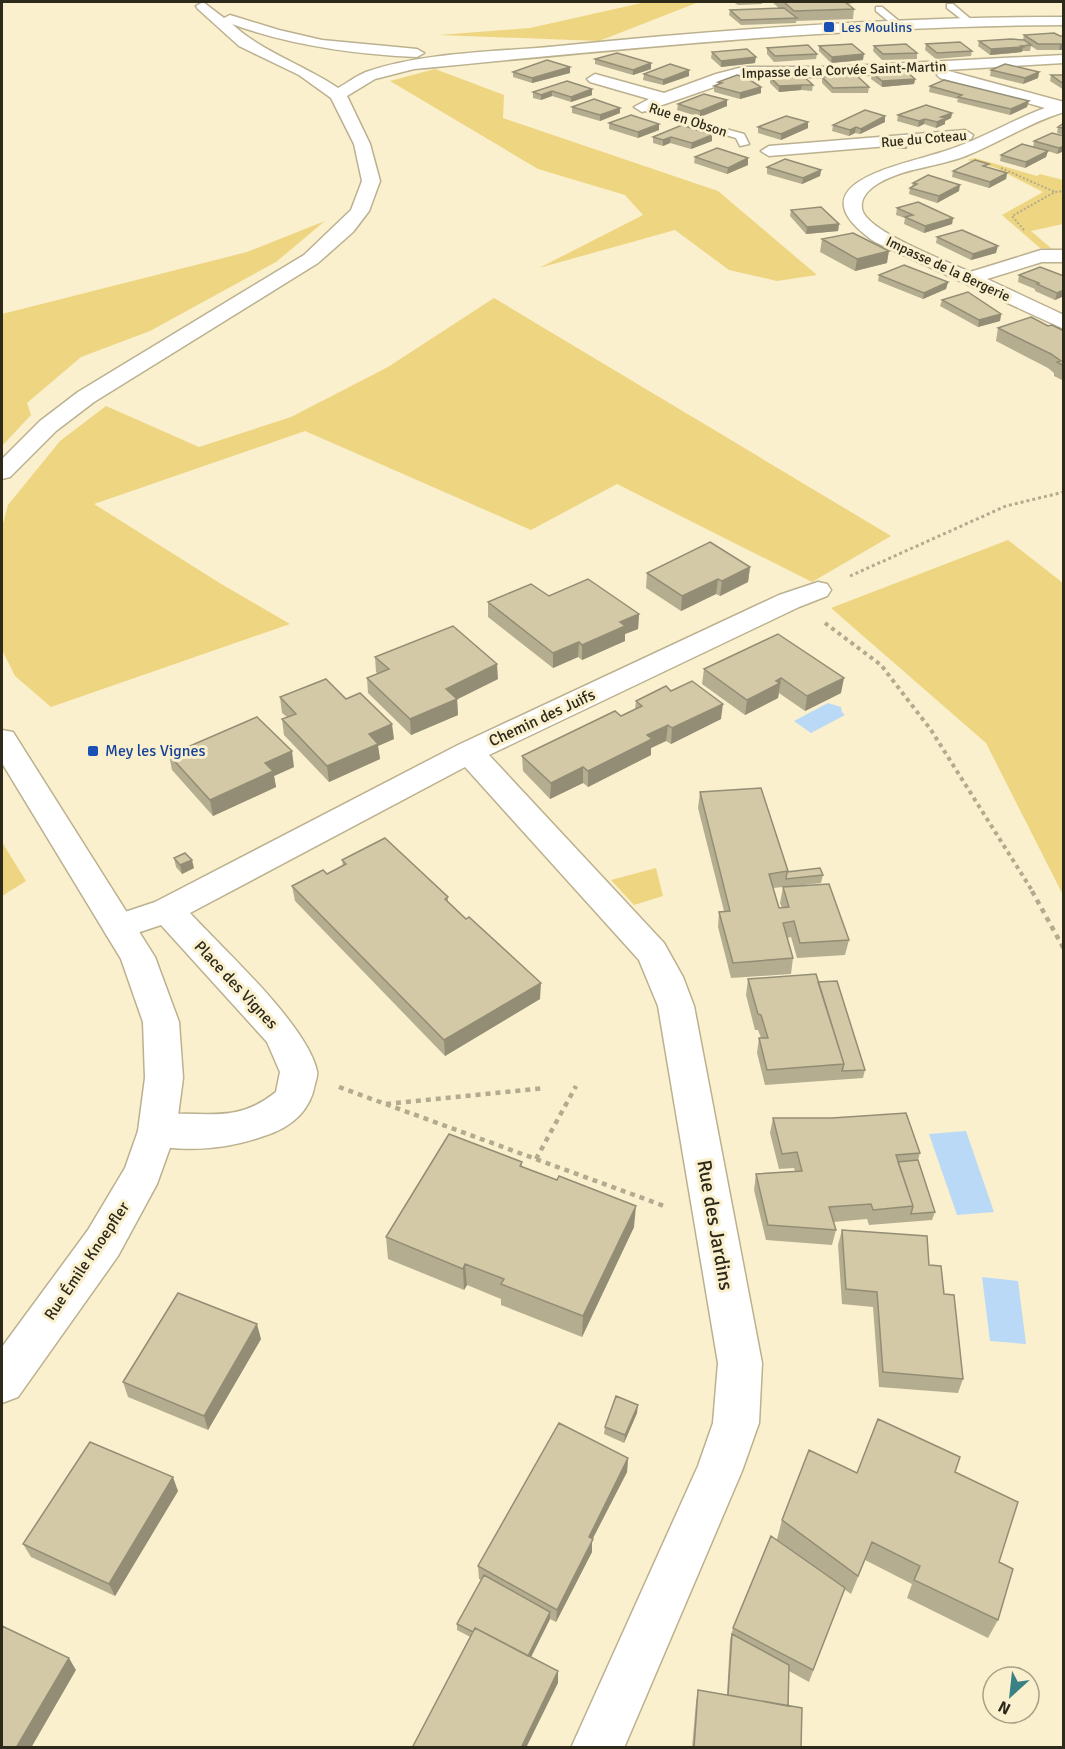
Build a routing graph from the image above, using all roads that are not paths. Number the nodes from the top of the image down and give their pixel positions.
1 (205, 3) edge
2 (950, 6) dead end
3 (879, 9) dead end
4 (969, 21) junction
5 (1064, 21) edge
6 (896, 23) junction
7 (363, 46) junction
8 (554, 51) junction
9 (535, 53) junction
10 (1064, 59) edge
11 (930, 67) junction
12 (341, 78) junction
13 (595, 79) dead end
14 (665, 98) junction
15 (642, 107) joint
16 (1063, 107) edge
17 (1009, 131) junction
18 (744, 144) joint
19 (839, 146) junction
20 (777, 154) joint
21 (886, 172) junction
22 (855, 196) joint
23 (1064, 256) edge
24 (971, 278) junction
25 (1064, 323) edge
26 (2, 472) edge
27 (818, 590) road end
28 (2, 739) edge
29 (469, 752) junction
30 (167, 910) junction
31 (119, 927) junction
32 (157, 1131) junction
33 (2, 1382) edge
34 (597, 1748) edge

1 - 7 main road
1 - 12 main road
2 - 4 lane
3 - 6 lane
4 - 5 main road
4 - 6 main road
6 - 8 main road
7 - 8 main road
7 - 9 main road
7 - 12 main road
8 - 9 main road
9 - 12 main road
10 - 11 main road, Impasse de la Corvée Saint-Martin
11 - 14 main road, Impasse de la Corvée Saint-Martin
11 - 16 main road
12 - 26 main road
13 - 14 main road, Rue en Obson
14 - 15 main road, Rue en Obson
15 - 18 lane, Rue en Obson
16 - 17 main road, Rue du Coteau
17 - 19 main road, Rue du Coteau
17 - 21 main road, Rue du Coteau
18 - 20 main road, Rue en Obson
19 - 20 main road, Rue du Coteau
19 - 21 main road, Rue du Coteau
21 - 22 main road, Rue du Coteau
22 - 24 main road, Impasse de la Bergerie
23 - 24 main road
24 - 25 main road, Impasse de la Bergerie
27 - 29 main road, Chemin des Juifs
28 - 31 main road, Rue Émile Knoepfler
29 - 30 main road, Chemin des Juifs
29 - 34 main road, Rue des Jardins
30 - 31 main road, Chemin des Juifs
30 - 32 main road, Place des Vignes
31 - 32 main road, Rue Émile Knoepfler
32 - 33 main road, Rue Émile Knoepfler

